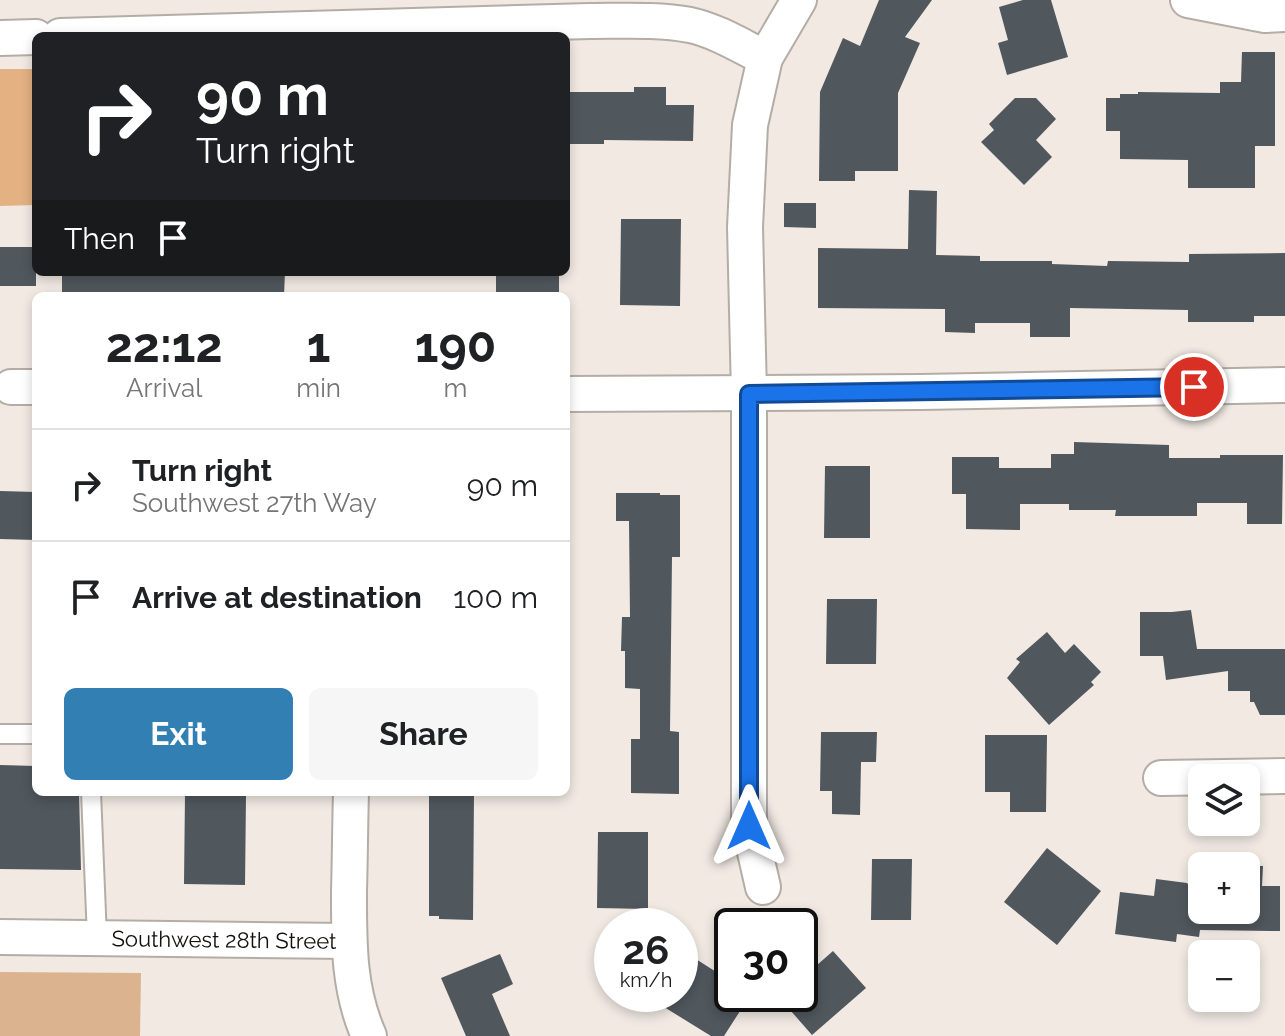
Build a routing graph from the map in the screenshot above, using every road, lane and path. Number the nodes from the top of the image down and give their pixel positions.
1 (799, 0) edge
2 (1188, 0) edge
3 (590, 11) edge
4 (1285, 14) edge
5 (261, 15) edge
6 (98, 32) edge
7 (32, 37) edge
8 (0, 38) edge
9 (765, 58) junction
10 (1285, 385) edge
11 (570, 394) edge
12 (749, 394) junction
13 (0, 734) edge
14 (32, 734) edge
15 (1285, 776) edge
16 (1161, 778) dead end
17 (91, 796) edge
18 (351, 796) edge
19 (763, 887) dead end
20 (0, 937) edge
21 (97, 938) junction
22 (349, 941) junction
23 (369, 1036) edge

1 - 9 street
2 - 4 street
3 - 5 street
3 - 9 street
5 - 6 street
7 - 8 street
9 - 12 street
10 - 12 street
11 - 12 street
12 - 19 street
13 - 14 lane
15 - 16 street
17 - 21 lane
18 - 22 street
20 - 21 street, Southwest 28th Street
21 - 22 street, Southwest 28th Street
22 - 23 street, Southwest 28th Street

